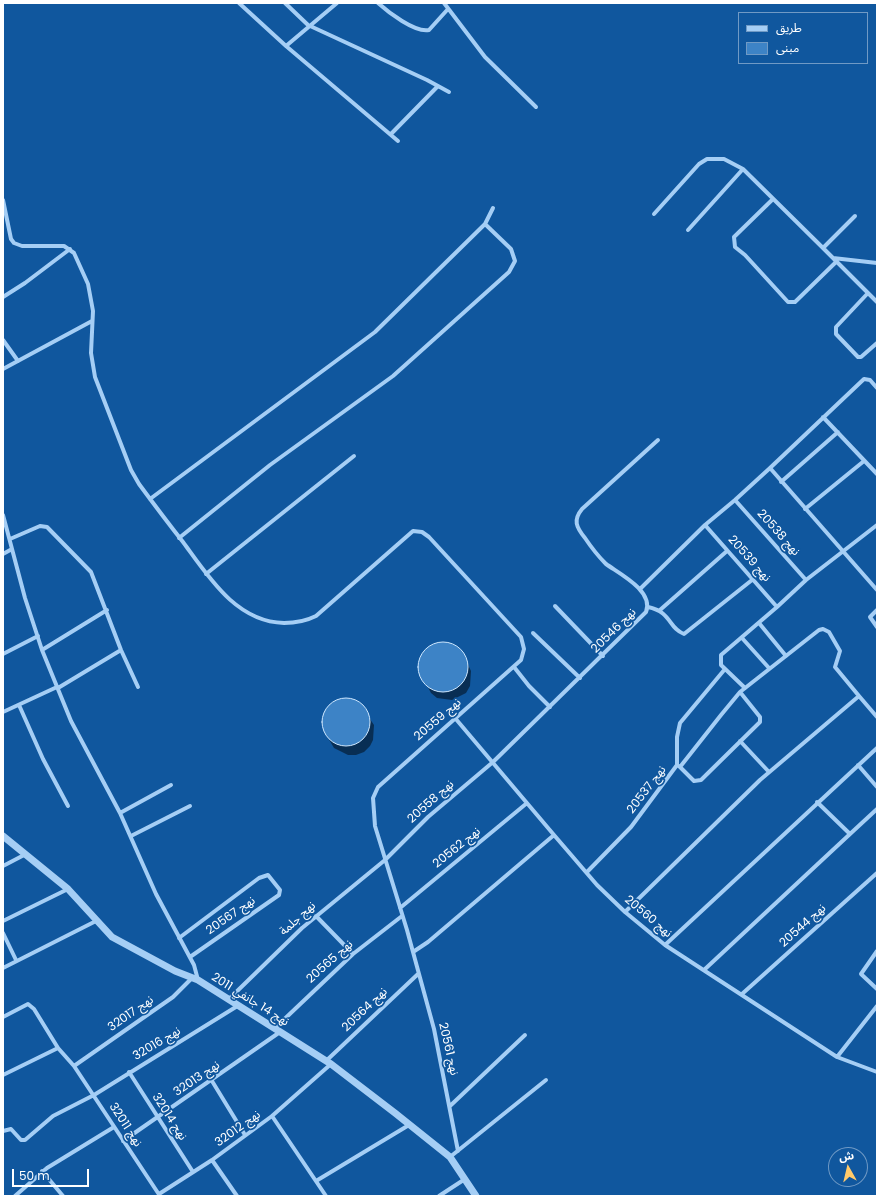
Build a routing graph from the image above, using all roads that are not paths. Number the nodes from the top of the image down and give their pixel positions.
1 (239, 3) edge
2 (286, 3) edge
3 (336, 3) edge
4 (378, 3) edge
5 (444, 3) edge
6 (448, 9) junction
7 (308, 26) junction
8 (286, 46) junction
9 (438, 86) junction
10 (449, 92) dead end
11 (536, 107) dead end
12 (391, 134) junction
13 (398, 141) dead end
14 (743, 169) junction
15 (773, 199) junction
16 (3, 200) edge
17 (493, 208) dead end
18 (654, 214) dead end
19 (855, 216) dead end
20 (485, 224) junction
21 (688, 230) dead end
22 (823, 248) junction
23 (70, 249) junction
24 (833, 258) junction
25 (836, 262) junction
26 (877, 262) edge
27 (868, 293) junction
28 (3, 297) edge
29 (877, 302) edge
30 (92, 321) junction
31 (3, 340) edge
32 (877, 343) edge
33 (18, 361) junction
34 (3, 369) edge
35 (877, 388) edge
36 (823, 417) junction
37 (838, 432) junction
38 (658, 440) dead end
39 (354, 456) dead end
40 (864, 460) junction
41 (770, 468) junction
42 (877, 474) edge
43 (781, 482) junction
44 (150, 499) junction
45 (735, 500) junction
46 (805, 510) junction
47 (3, 515) edge
48 (705, 525) junction
49 (877, 525) edge
50 (5, 527) edge
51 (179, 538) junction
52 (10, 539) junction
53 (12, 549) junction
54 (727, 551) junction
55 (843, 552) junction
56 (3, 554) edge
57 (206, 574) junction
58 (752, 580) junction
59 (806, 580) junction
60 (640, 589) junction
61 (877, 590) edge
62 (555, 606) dead end
63 (648, 607) junction
64 (777, 607) junction
65 (107, 610) junction
66 (660, 610) junction
67 (877, 610) edge
68 (759, 623) junction
69 (877, 627) edge
70 (533, 632) dead end
71 (38, 636) junction
72 (742, 638) junction
73 (42, 650) junction
74 (121, 650) junction
75 (3, 654) edge
76 (603, 656) junction
77 (786, 656) junction
78 (514, 667) junction
79 (769, 668) junction
80 (725, 669) junction
81 (580, 678) junction
82 (58, 687) junction
83 (138, 687) dead end
84 (745, 688) junction
85 (740, 692) junction
86 (859, 696) junction
87 (18, 705) junction
88 (550, 707) junction
89 (3, 712) edge
90 (877, 717) edge
91 (455, 718) junction
92 (740, 741) junction
93 (877, 748) edge
94 (492, 762) junction
95 (858, 765) junction
96 (679, 766) junction
97 (768, 772) junction
98 (171, 785) dead end
99 (877, 787) edge
100 (372, 798) joint
101 (817, 802) junction
102 (527, 803) junction
103 (68, 806) dead end
104 (190, 806) dead end
105 (877, 809) edge
106 (120, 814) junction
107 (850, 834) junction
108 (554, 835) junction
109 (3, 836) edge
110 (131, 836) junction
111 (26, 854) junction
112 (385, 860) junction
113 (3, 866) edge
114 (586, 872) junction
115 (877, 873) edge
116 (68, 889) junction
117 (400, 908) junction
118 (625, 912) junction
119 (316, 916) junction
120 (402, 916) junction
121 (3, 921) edge
122 (96, 921) junction
123 (3, 933) edge
124 (179, 938) junction
125 (665, 945) junction
126 (877, 951) edge
127 (413, 952) junction
128 (353, 954) junction
129 (190, 957) junction
130 (16, 960) junction
131 (3, 968) edge
132 (704, 970) junction
133 (418, 974) junction
134 (195, 979) junction
135 (877, 989) edge
136 (742, 994) junction
137 (229, 999) junction
138 (239, 1005) junction
139 (877, 1006) edge
140 (3, 1017) edge
141 (278, 1030) junction
142 (525, 1036) dead end
143 (58, 1048) junction
144 (837, 1057) junction
145 (328, 1063) junction
146 (77, 1064) junction
147 (129, 1072) junction
148 (877, 1072) edge
149 (3, 1075) edge
150 (546, 1080) dead end
151 (212, 1081) junction
152 (94, 1095) junction
153 (450, 1106) junction
154 (272, 1116) junction
155 (157, 1118) junction
156 (409, 1125) junction
157 (114, 1128) junction
158 (3, 1131) edge
159 (245, 1135) junction
160 (123, 1141) junction
161 (458, 1151) junction
162 (450, 1157) junction
163 (212, 1160) junction
164 (42, 1171) junction
165 (192, 1172) junction
166 (465, 1179) junction
167 (316, 1181) junction
168 (159, 1195) edge
169 (15, 1196) edge
170 (63, 1196) edge
171 (237, 1196) edge
172 (326, 1196) edge
173 (439, 1196) edge
174 (476, 1196) edge

1 - 8 street
2 - 7 street
3 - 7 street
4 - 6 street
5 - 6 street
6 - 11 street
7 - 8 street
7 - 9 street
8 - 12 street
9 - 10 street
9 - 12 street
12 - 13 street
14 - 15 street
14 - 18 street
14 - 21 street
15 - 22 street
15 - 25 street
16 - 23 street
17 - 20 street
19 - 22 street
20 - 44 street
20 - 51 street
22 - 24 street
23 - 28 street
23 - 30 street
24 - 25 street
24 - 26 street
25 - 27 street
27 - 29 street
27 - 32 street
30 - 33 street
30 - 44 street
31 - 33 street
33 - 34 street
35 - 36 street
36 - 37 street
36 - 41 street
37 - 40 street
37 - 43 street
38 - 60 street, نهج 20546
39 - 57 street
40 - 42 street
40 - 46 street
41 - 43 street
41 - 45 street
43 - 46 street
44 - 51 street
45 - 48 street
45 - 59 street, نهج 20538
46 - 55 street
47 - 50 street
48 - 54 street, نهج 20539
48 - 60 street
49 - 55 street
50 - 52 street
51 - 57 street
52 - 53 street
52 - 65 street
53 - 56 street
53 - 71 street
54 - 58 street, نهج 20539
54 - 66 street
55 - 59 street
55 - 61 street
57 - 78 street, نهج 20559
58 - 64 street, نهج 20539
58 - 66 street
59 - 64 street
60 - 63 street, نهج 20546
62 - 76 street
63 - 66 street
63 - 76 street, نهج 20546
64 - 68 street
65 - 73 street
65 - 74 street
67 - 69 street
68 - 72 street
68 - 77 street
70 - 81 street
71 - 73 street
71 - 75 street
72 - 79 street
72 - 80 street
73 - 82 street
74 - 82 street
74 - 83 street
76 - 81 street, نهج 20546
77 - 79 street
77 - 86 street
78 - 88 street
78 - 91 street, نهج 20559
79 - 84 street
80 - 84 street
80 - 96 street, نهج 20537
81 - 88 street, نهج 20546
82 - 87 street
82 - 106 street
84 - 85 street
85 - 92 street
85 - 96 street
86 - 90 street
86 - 97 street
87 - 89 street
87 - 103 street
88 - 94 street, نهج 20546
91 - 94 street, نهج 20560
91 - 100 street, نهج 20559
92 - 96 street
92 - 97 street
93 - 95 street
94 - 102 street, نهج 20560
94 - 112 street, نهج 20558
95 - 99 street
95 - 101 street
96 - 114 street, نهج 20537
97 - 118 street
98 - 106 street
100 - 112 street, نهج 20561
101 - 107 street
101 - 125 street
102 - 108 street, نهج 20560
102 - 117 street, نهج 20562
104 - 110 street
105 - 107 street
106 - 110 street
107 - 132 street
108 - 114 street, نهج 20560
108 - 127 street
109 - 111 street, نهج 14 جانفي 2011
110 - 124 street
111 - 113 street
111 - 116 street, نهج 14 جانفي 2011
112 - 117 street, نهج 20561
112 - 119 street, نهج جلمة
114 - 118 street, نهج 20560
115 - 136 street, نهج 20544
116 - 121 street
116 - 122 street, نهج 14 جانفي 2011
117 - 120 street, نهج 20561
118 - 125 street, نهج 20560
119 - 128 street
119 - 137 street, نهج جلمة
120 - 127 street, نهج 20561
120 - 128 street, نهج 20565
122 - 130 street
122 - 134 street, نهج 14 جانفي 2011
123 - 130 street
124 - 129 street
124 - 129 street, نهج 20567
125 - 132 street, نهج 20560
126 - 135 street
127 - 133 street, نهج 20561
128 - 141 street, نهج 20565
129 - 134 street
130 - 131 street
132 - 136 street, نهج 20560
133 - 145 street, نهج 20564
133 - 153 street, نهج 20561
134 - 137 street, نهج 14 جانفي 2011
134 - 146 street, نهج 32017
136 - 144 street, نهج 20560
137 - 138 street, نهج 14 جانفي 2011
138 - 141 street, نهج 14 جانفي 2011
138 - 147 street, نهج 32016
139 - 144 street
140 - 143 street, نهج 32011
141 - 145 street, نهج 14 جانفي 2011
141 - 151 street, نهج 32013
142 - 153 street
143 - 146 street, نهج 32011
143 - 149 street
144 - 148 street, نهج 20560
145 - 154 street, نهج 20564
145 - 156 street, نهج 14 جانفي 2011
146 - 152 street, نهج 32011
147 - 152 street, نهج 32016
147 - 155 street, نهج 32014
150 - 161 street
151 - 155 street, نهج 32013
151 - 159 street
152 - 157 street, نهج 32011
152 - 158 street, نهج 32016
153 - 161 street, نهج 20561
154 - 159 street, نهج 32012
154 - 167 street
155 - 160 street, نهج 32013
155 - 165 street, نهج 32014
156 - 162 street, نهج 14 جانفي 2011
156 - 167 street
157 - 160 street, نهج 32011
157 - 164 street
159 - 163 street, نهج 32012
160 - 168 street, نهج 32011
161 - 162 street
162 - 166 street, نهج 14 جانفي 2011
163 - 165 street
163 - 171 street, نهج 32012
164 - 169 street
164 - 170 street
165 - 168 street
166 - 173 street
166 - 174 street, نهج 14 جانفي 2011
167 - 172 street

